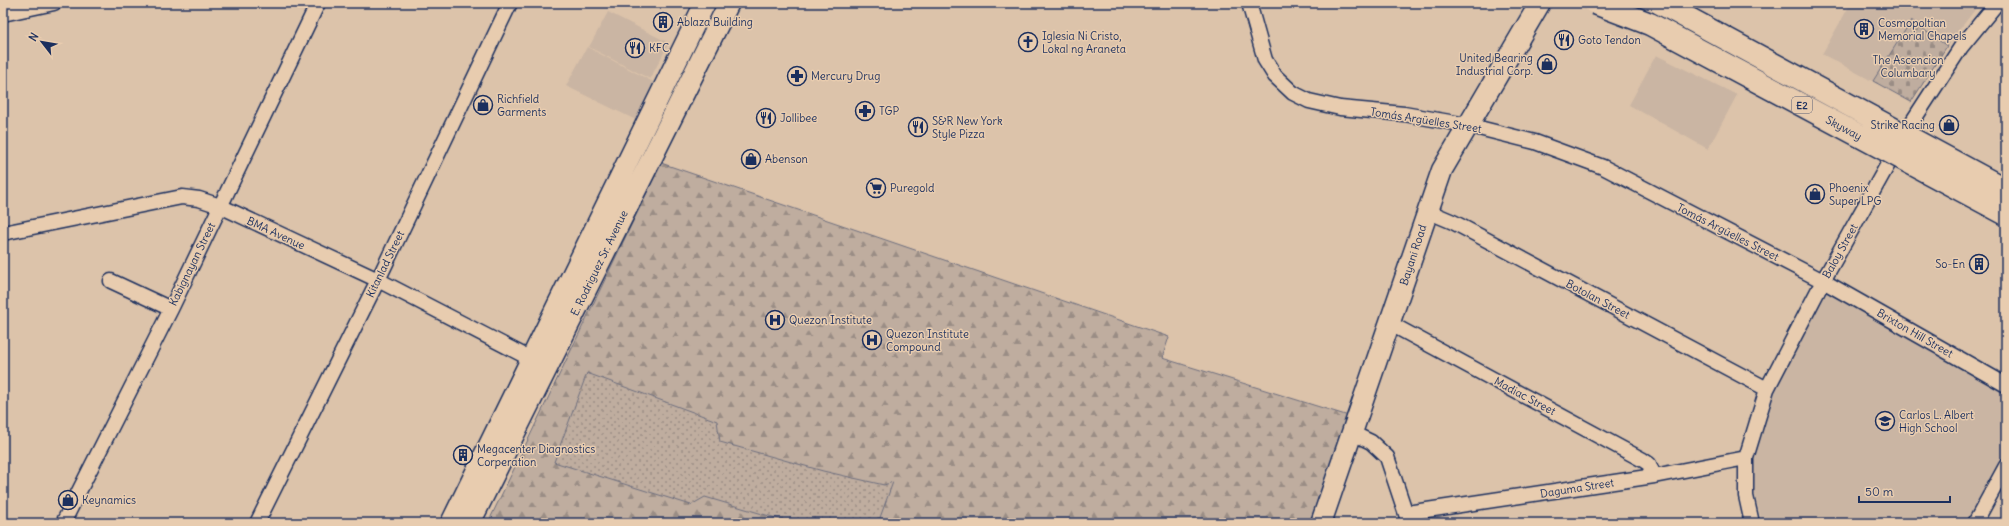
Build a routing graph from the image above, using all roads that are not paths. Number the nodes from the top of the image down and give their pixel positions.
1 (54, 3) edge
2 (318, 3) edge
3 (510, 3) edge
4 (705, 3) edge
5 (729, 3) edge
6 (1249, 3) edge
7 (1540, 3) edge
8 (1594, 3) edge
9 (1660, 3) edge
10 (1997, 3) edge
11 (3, 14) edge
12 (1467, 125) junction
13 (2006, 190) edge
14 (220, 206) junction
15 (1427, 211) junction
16 (2006, 214) edge
17 (3, 233) edge
18 (378, 280) junction
19 (112, 281) dead end
20 (1823, 281) junction
21 (171, 309) junction
22 (1389, 323) junction
23 (531, 359) junction
24 (2006, 385) edge
25 (1767, 389) junction
26 (1352, 433) junction
27 (1746, 458) junction
28 (2006, 466) edge
29 (1654, 476) junction
30 (1408, 518) edge
31 (63, 523) edge
32 (256, 523) edge
33 (451, 523) edge
34 (470, 523) edge
35 (1321, 523) edge
36 (1752, 523) edge
37 (1975, 523) edge

1 - 11 street
2 - 14 street, Kabignayan Street
3 - 18 street, Kitanlad Street
4 - 23 main road, E. Rodriguez Sr. Avenue
5 - 34 main road, E. Rodriguez Sr. Avenue
6 - 12 street, Tomás Argüelles Street
7 - 12 main road, Bayani Road
8 - 16 highway, Skyway / E2, bridge
9 - 13 highway, Skyway / E2, bridge
10 - 20 street, Baloy Street
12 - 15 main road, Bayani Road
12 - 20 street, Tomás Argüelles Street
14 - 17 street, BMA Avenue
14 - 18 street, BMA Avenue
14 - 21 street, Kabignayan Street
15 - 22 main road, Bayani Road
15 - 25 street, Botolan Street
18 - 23 street, BMA Avenue
18 - 32 street, Kitanlad Street
19 - 21 street
20 - 24 street, Brixton Hill Street
20 - 25 street, Baloy Street
21 - 31 street, Kabignayan Street
22 - 26 main road, Bayani Road
22 - 29 street, Madiac Street
23 - 33 main road, E. Rodriguez Sr. Avenue
25 - 27 street, Baloy Street
26 - 30 street
26 - 35 main road, Bayani Road
27 - 29 street, Daguma Street
27 - 36 street, Baloy Street
28 - 37 street
29 - 30 street, Daguma Street

